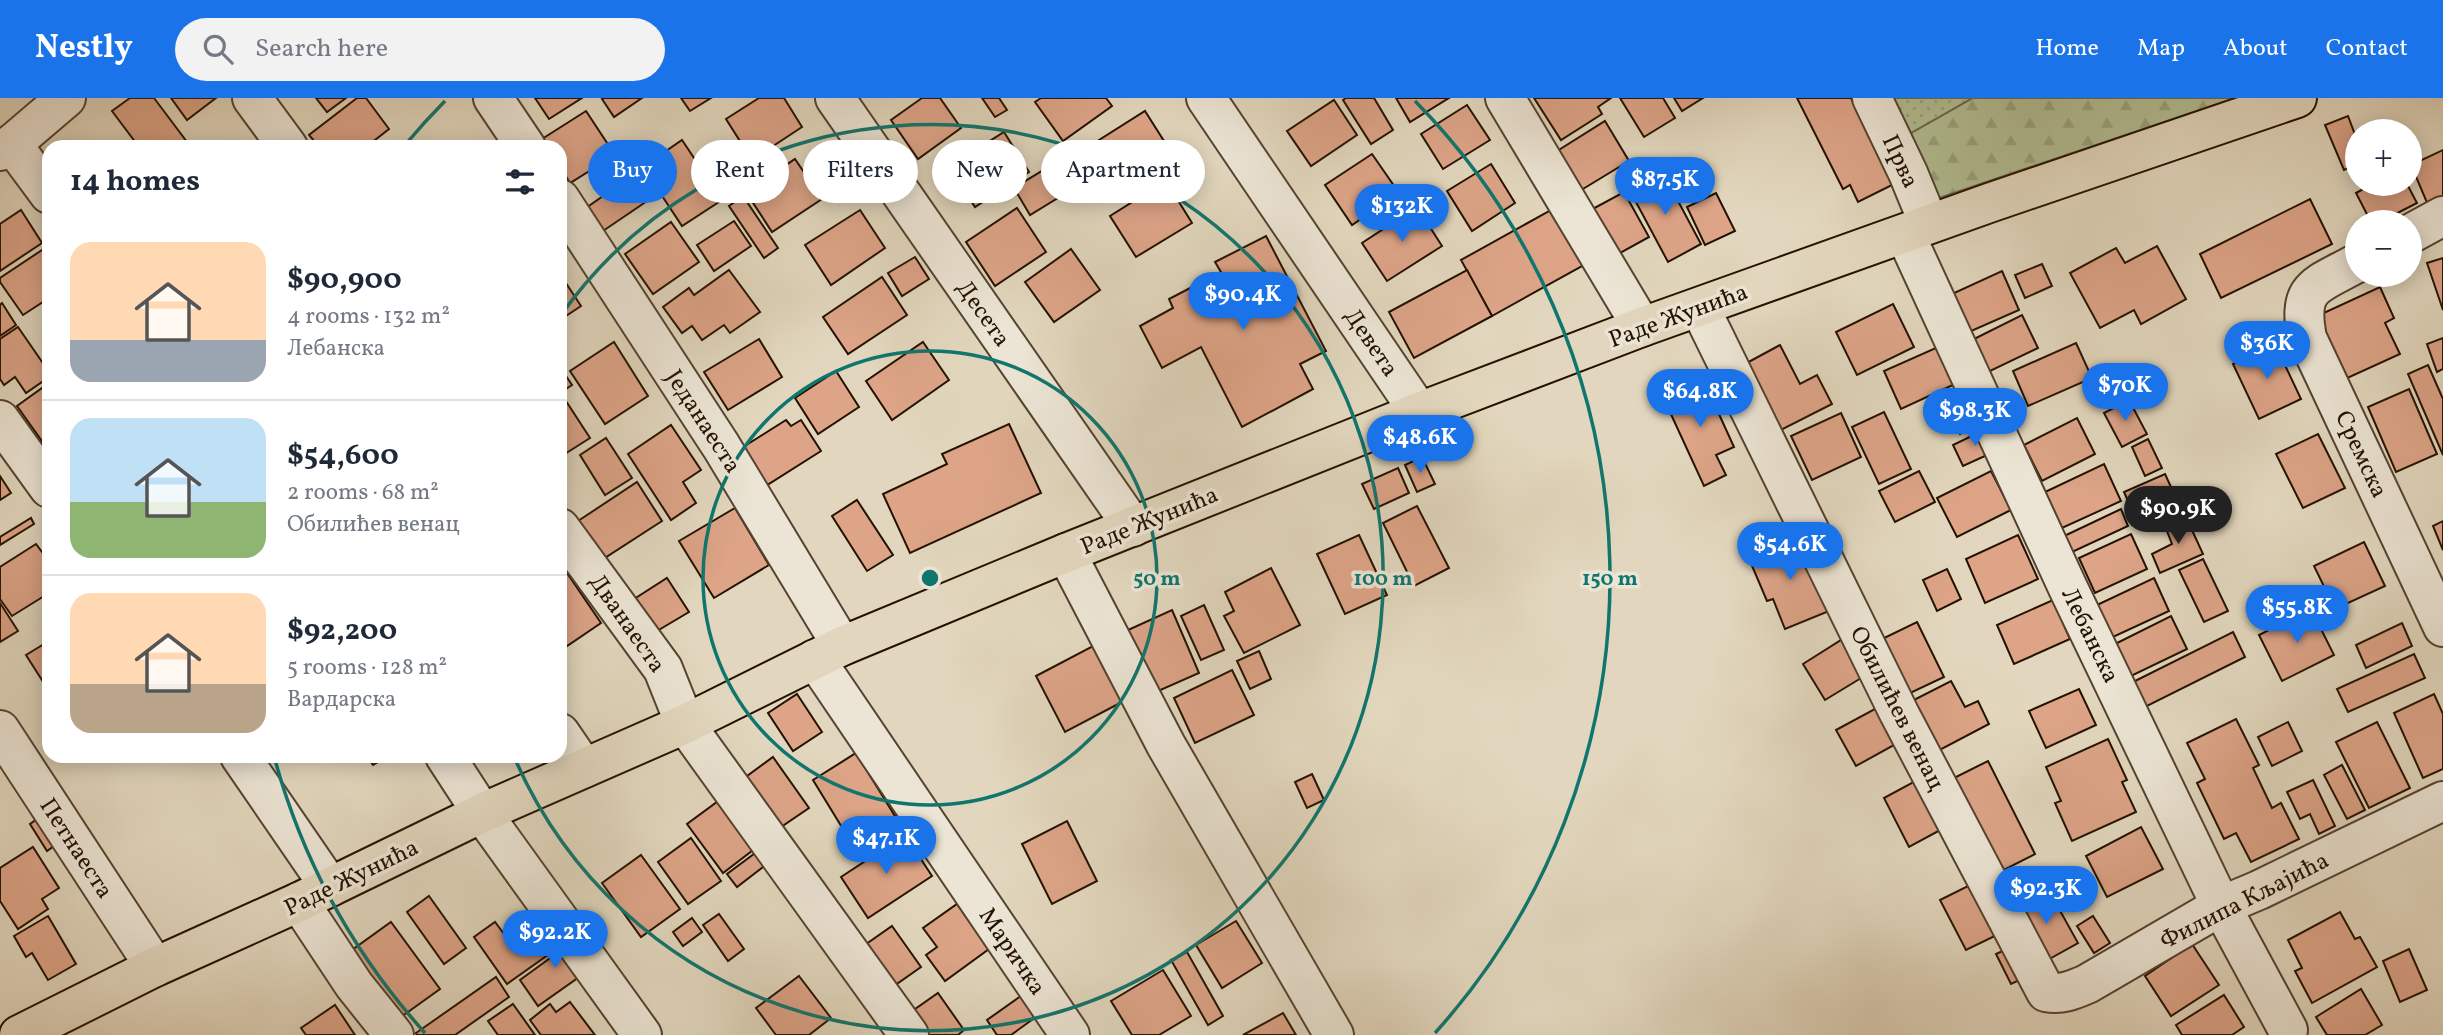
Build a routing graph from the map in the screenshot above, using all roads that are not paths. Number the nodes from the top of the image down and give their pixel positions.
1 (66, 98) edge
2 (252, 98) edge
3 (493, 98) edge
4 (835, 98) edge
5 (1206, 98) edge
6 (1505, 98) edge
7 (1872, 98) edge
8 (2297, 98) edge
9 (283, 140) edge
10 (521, 140) edge
11 (6, 147) edge
12 (42, 186) edge
13 (567, 210) edge
14 (2443, 216) edge
15 (2422, 227) edge
16 (1917, 229) junction
17 (2345, 270) edge
18 (1700, 308) junction
19 (1642, 327) junction
20 (1419, 412) junction
21 (0, 420) edge
22 (42, 478) edge
23 (1133, 527) junction
24 (567, 538) edge
25 (1066, 553) junction
26 (2443, 627) edge
27 (829, 653) junction
28 (685, 724) junction
29 (0, 730) edge
30 (567, 743) edge
31 (244, 763) edge
32 (449, 763) edge
33 (584, 768) junction
34 (2443, 801) edge
35 (482, 813) junction
36 (315, 895) junction
37 (2221, 906) junction
38 (155, 967) junction
39 (2046, 992) joint
40 (2288, 1030) dead end
41 (19, 1035) edge
42 (394, 1035) edge
43 (642, 1035) edge
44 (909, 1035) edge
45 (1070, 1035) edge
46 (1334, 1035) edge

1 - 11 street
2 - 9 street
3 - 10 street
4 - 23 street, Десета
5 - 20 street, Девета
6 - 19 street
7 - 16 street, Прва
8 - 16 main road, Раде Жунића
11 - 12 street
13 - 27 street, Једанаеста
14 - 15 street
16 - 18 main road, Раде Жунића
16 - 37 street, Лебанска
17 - 26 street, Сремска
18 - 19 main road, Раде Жунића
18 - 39 street, Обилићев венац
19 - 20 main road, Раде Жунића
20 - 23 main road, Раде Жунића
21 - 22 street
23 - 25 main road, Раде Жунића
24 - 28 street, Дванаеста
25 - 27 main road, Раде Жунића
25 - 46 street, Раде Жунића
27 - 28 main road, Раде Жунића
27 - 45 street, Маричка
28 - 33 main road, Раде Жунића
28 - 44 street
29 - 38 street, Петнаеста
30 - 33 street
31 - 36 street
32 - 35 street
33 - 35 main road, Раде Жунића
34 - 37 street, Филипа Кљајића
35 - 36 main road, Раде Жунића
35 - 43 street
36 - 38 main road, Раде Жунића
36 - 42 street
37 - 39 street, Филипа Кљајића
37 - 40 street, Лебанска
38 - 41 main road, Раде Жунића

